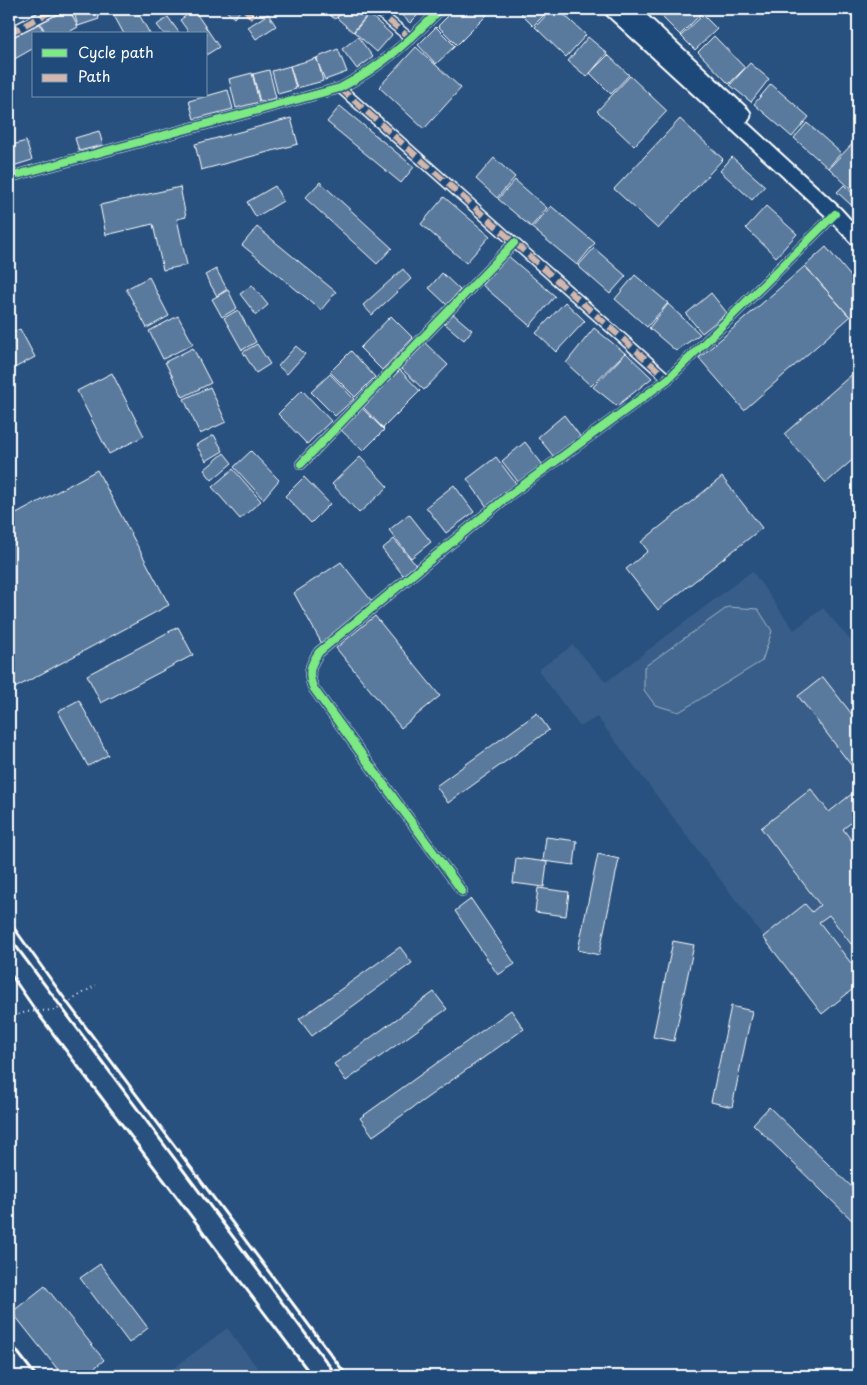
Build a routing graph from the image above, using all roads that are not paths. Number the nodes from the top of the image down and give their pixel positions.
1 (56, 9) edge
2 (376, 9) edge
3 (441, 9) edge
4 (612, 9) edge
5 (629, 9) edge
6 (9, 33) edge
7 (411, 39) junction
8 (340, 88) junction
9 (9, 177) edge
10 (835, 214) junction
11 (858, 224) edge
12 (858, 238) edge
13 (514, 242) junction
14 (668, 379) junction
15 (301, 464) dead end
16 (462, 891) dead end

1 - 6 street
2 - 7 street
3 - 7 street
4 - 10 main road
5 - 11 main road
7 - 8 street
8 - 9 street
8 - 13 street
10 - 12 main road
10 - 14 street
13 - 14 street
13 - 15 street
14 - 16 street

